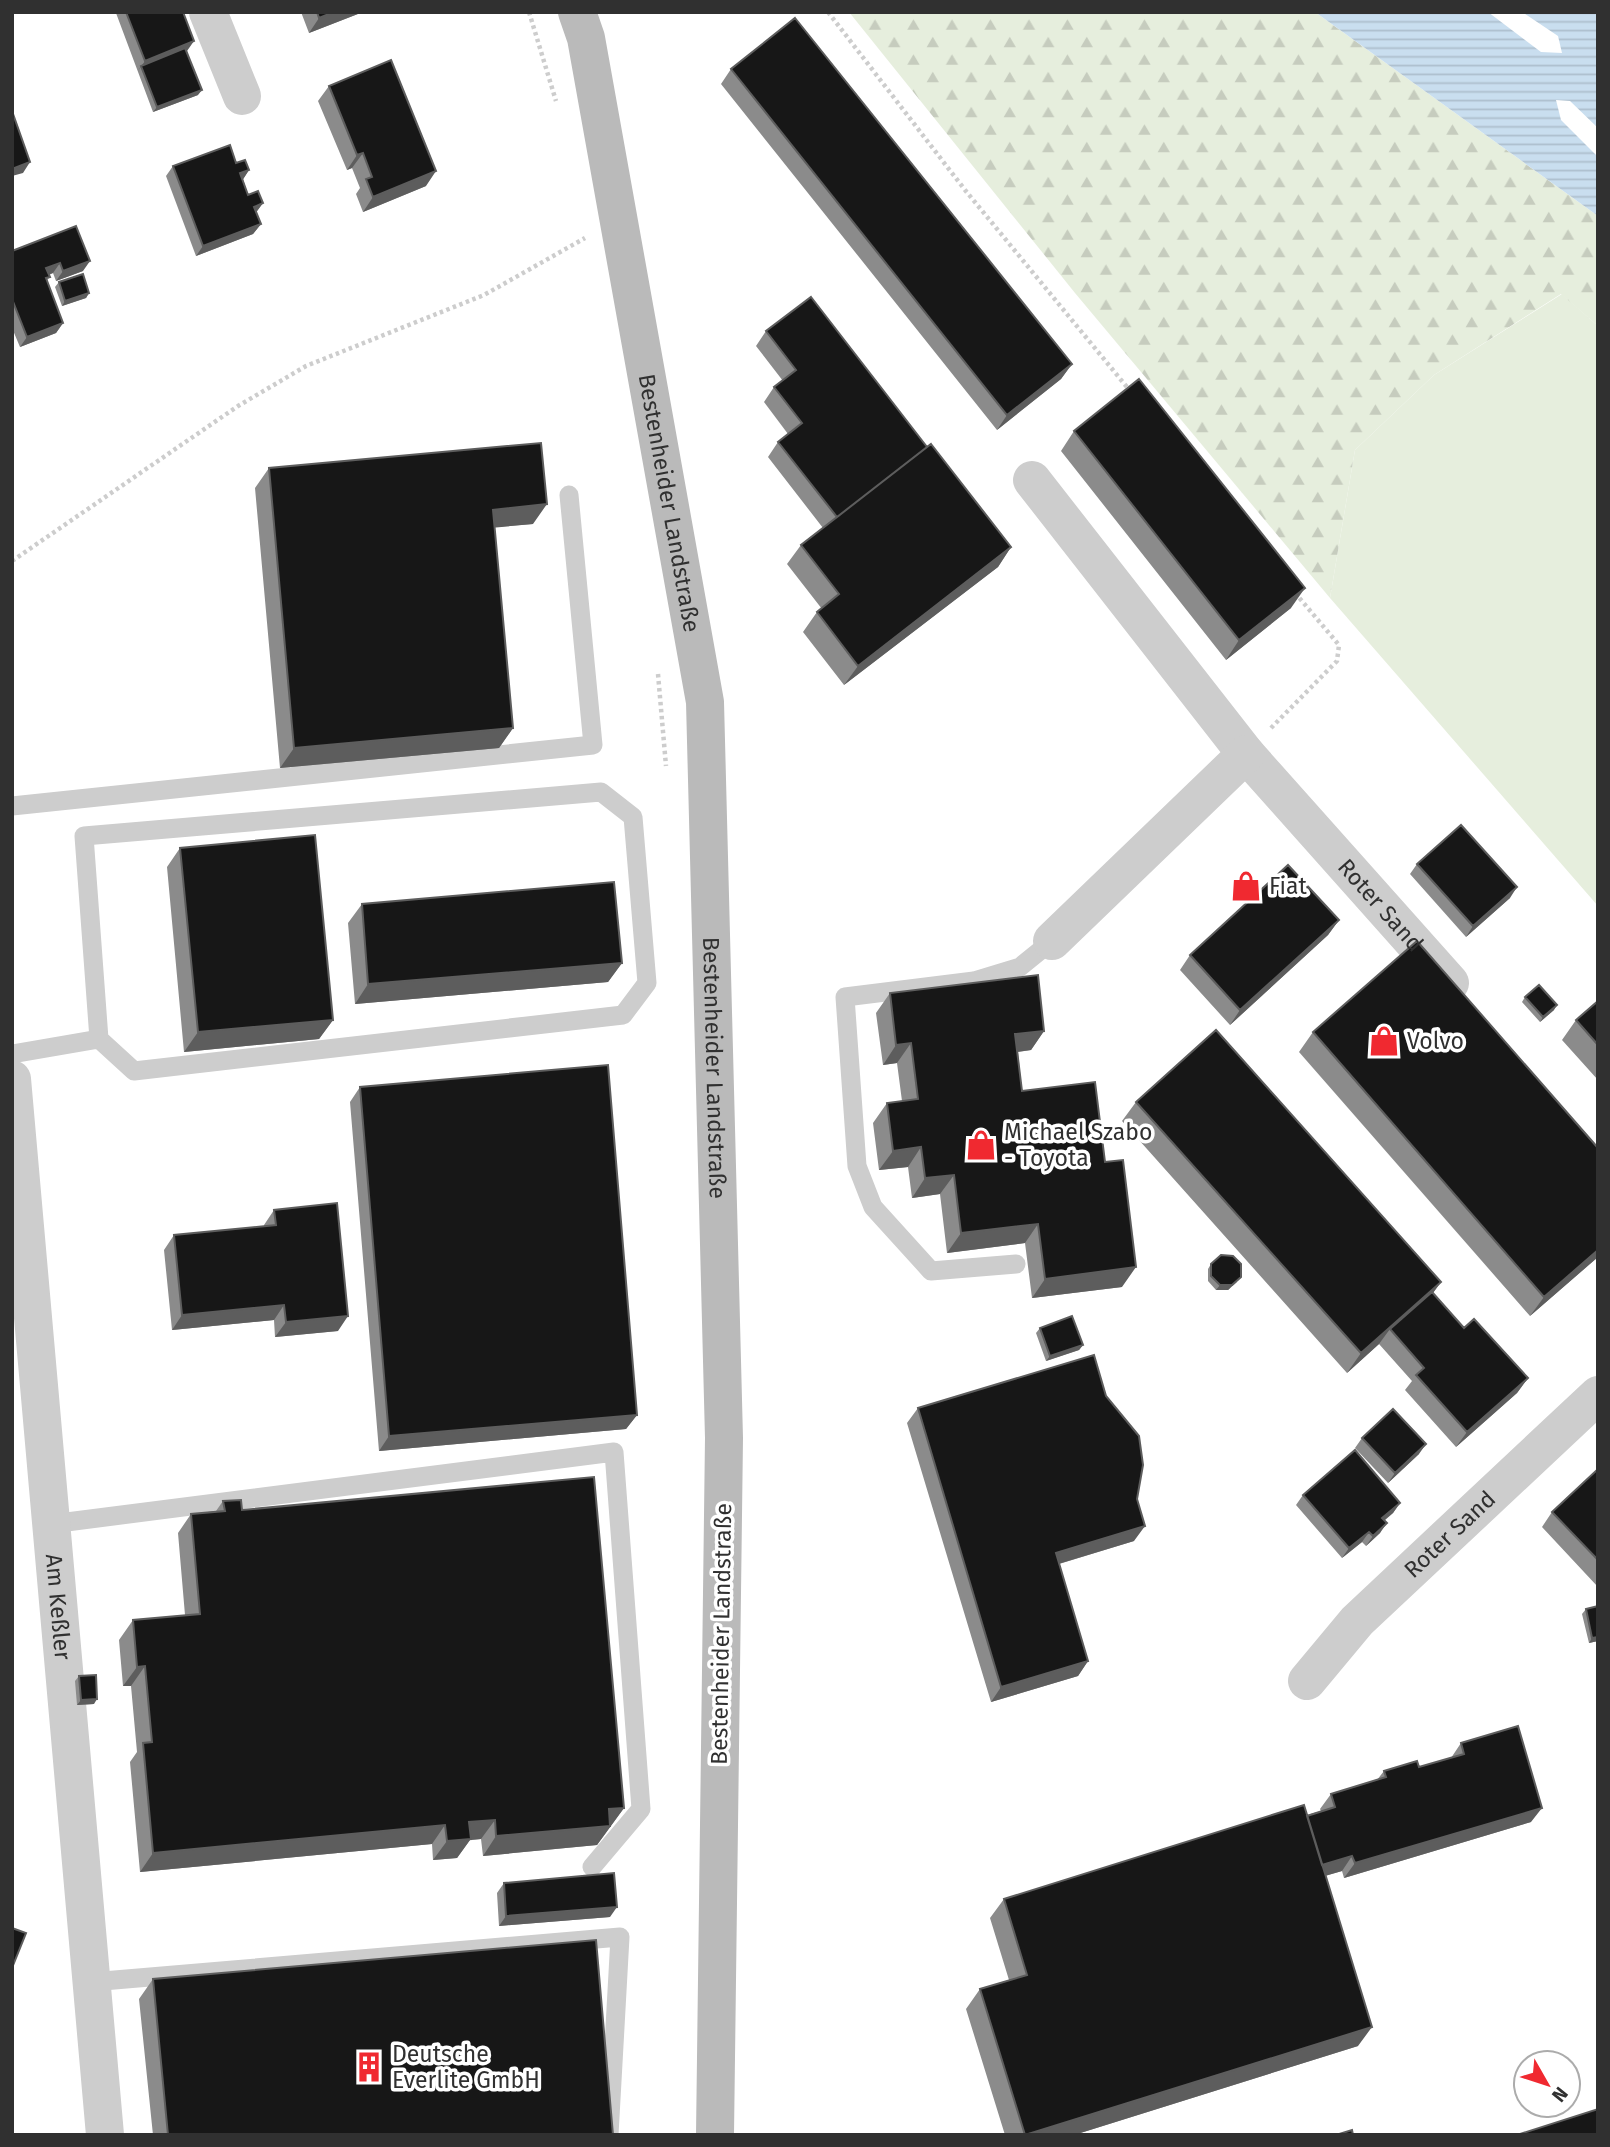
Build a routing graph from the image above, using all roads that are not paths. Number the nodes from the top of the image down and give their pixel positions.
1 (208, 12) edge
2 (577, 12) edge
3 (242, 96) dead end
4 (1032, 480) dead end
5 (569, 495) dead end
6 (1246, 754) junction
7 (12, 806) edge
8 (1052, 941) joint
9 (1468, 1003) edge
10 (99, 1039) junction
11 (12, 1054) edge
12 (12, 1079) edge
13 (1016, 1264) dead end
14 (1598, 1395) edge
15 (51, 1524) junction
16 (1307, 1681) dead end
17 (592, 1867) dead end
18 (91, 1982) junction
19 (105, 2135) edge
20 (609, 2135) edge
21 (715, 2135) edge

1 - 3 street
2 - 21 main road, Bestenheider Landstraße
4 - 6 street, Roter Sand
5 - 7 lane
6 - 8 street
6 - 9 street, Roter Sand
8 - 13 lane
10 - 10 lane
10 - 11 lane
12 - 15 street, Am Keßler
14 - 16 street, Roter Sand
15 - 17 lane
15 - 18 street, Am Keßler
18 - 19 street, Am Keßler
18 - 20 lane

